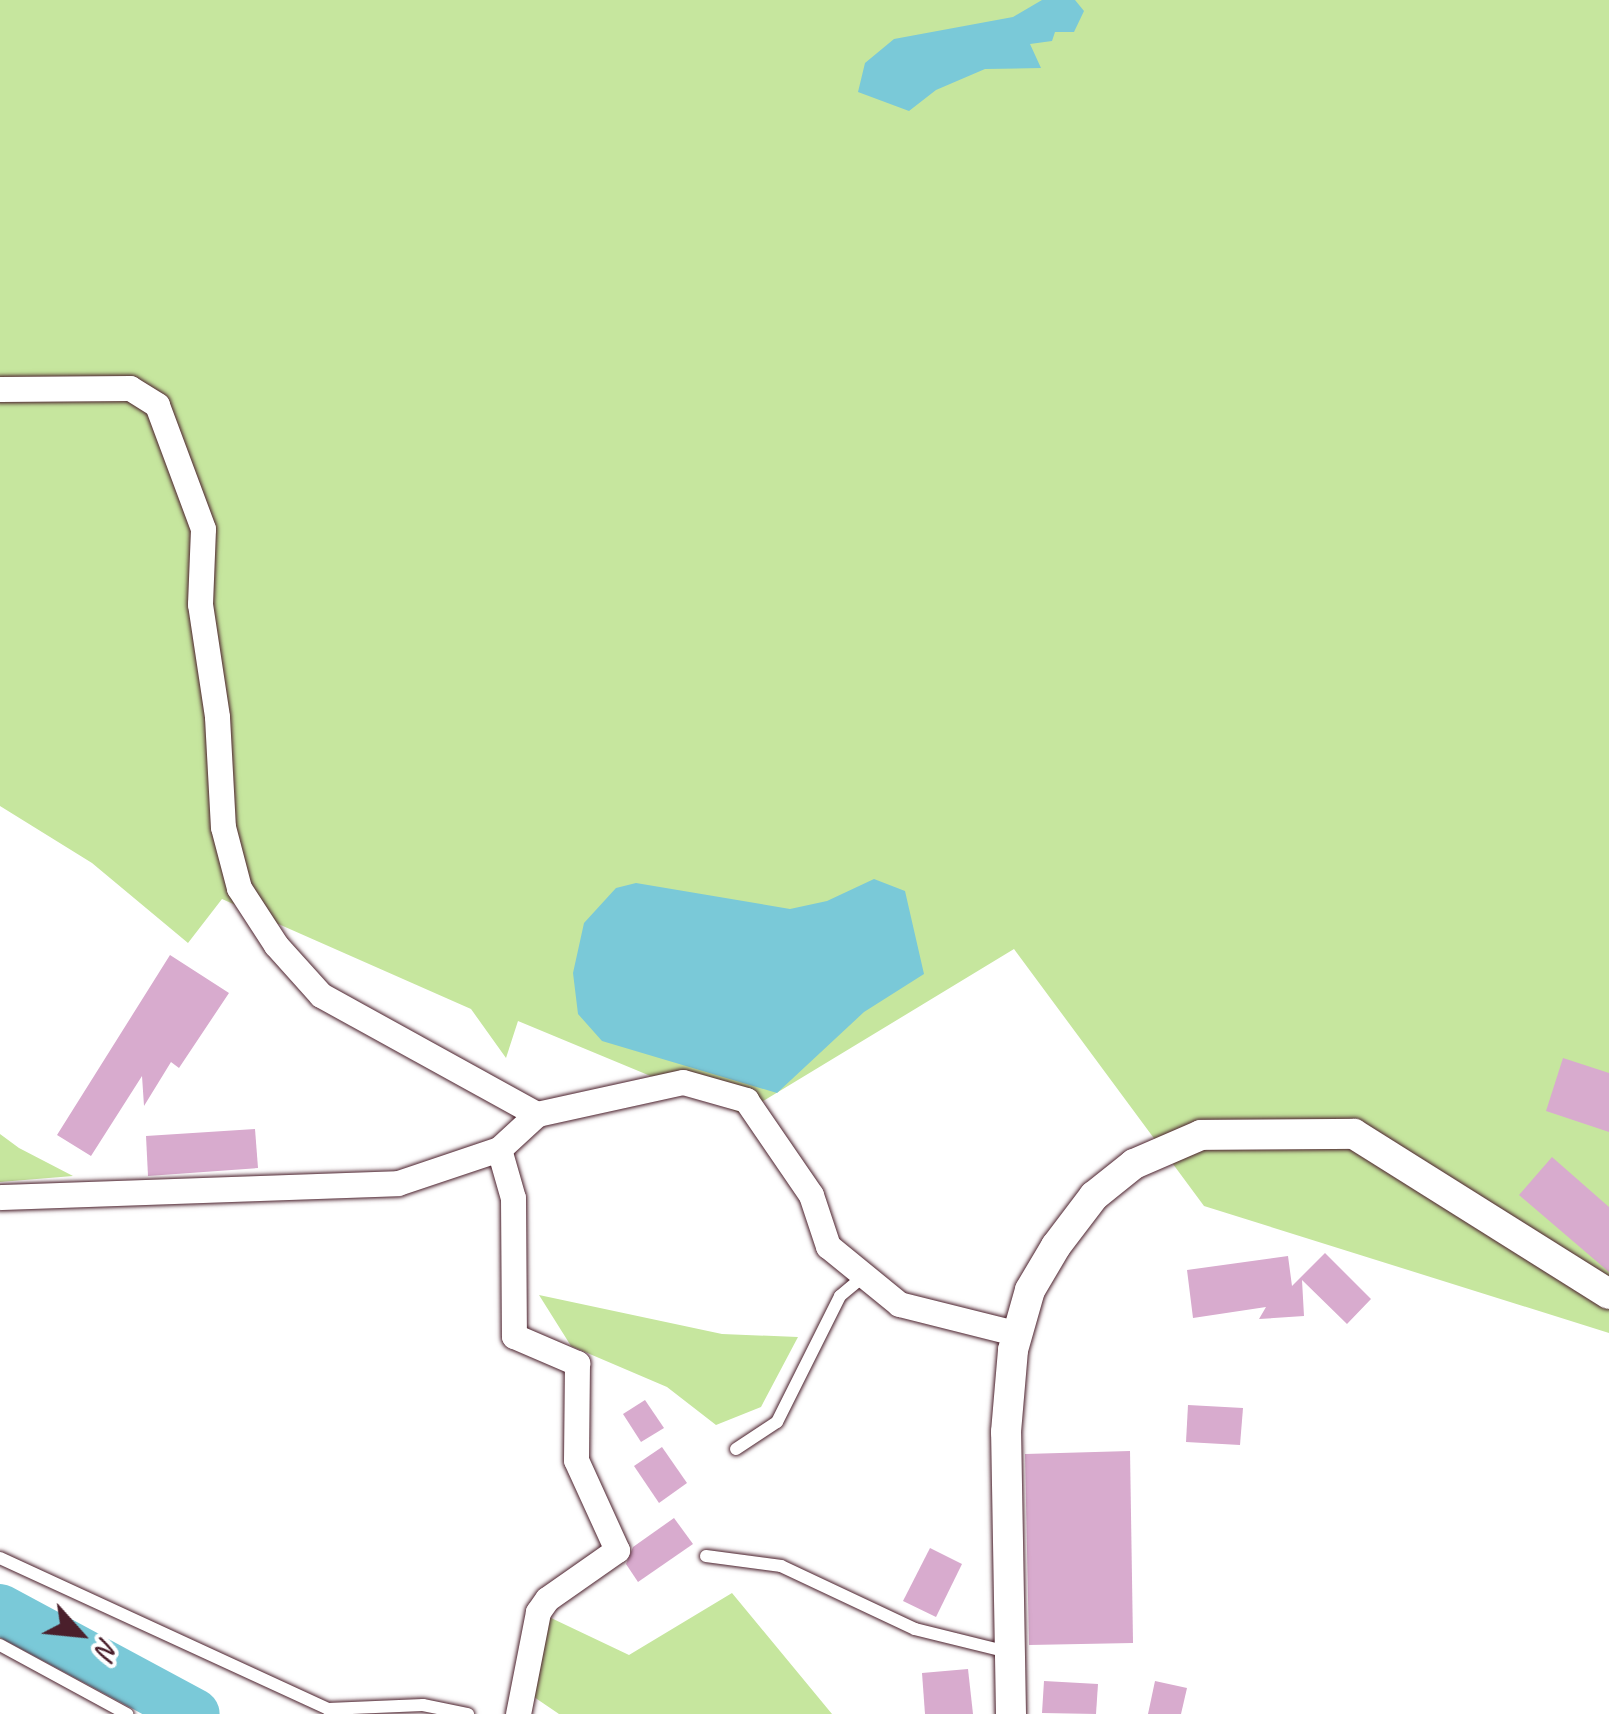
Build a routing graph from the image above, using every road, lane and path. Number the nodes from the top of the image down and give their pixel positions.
1 (0, 389) edge
2 (537, 1114) junction
3 (500, 1149) junction
4 (0, 1197) edge
5 (864, 1276) junction
6 (1609, 1294) edge
7 (1018, 1334) junction
8 (736, 1449) dead end
9 (706, 1556) dead end
10 (0, 1558) edge
11 (0, 1644) edge
12 (1010, 1653) junction
13 (127, 1714) edge
14 (468, 1714) edge
15 (518, 1714) edge
16 (1012, 1714) edge

1 - 2 street
2 - 3 street
2 - 5 street
3 - 4 street
3 - 15 street
5 - 7 street
5 - 8 lane
6 - 7 street
7 - 12 street
9 - 12 lane
10 - 14 lane
11 - 13 lane
12 - 16 street

